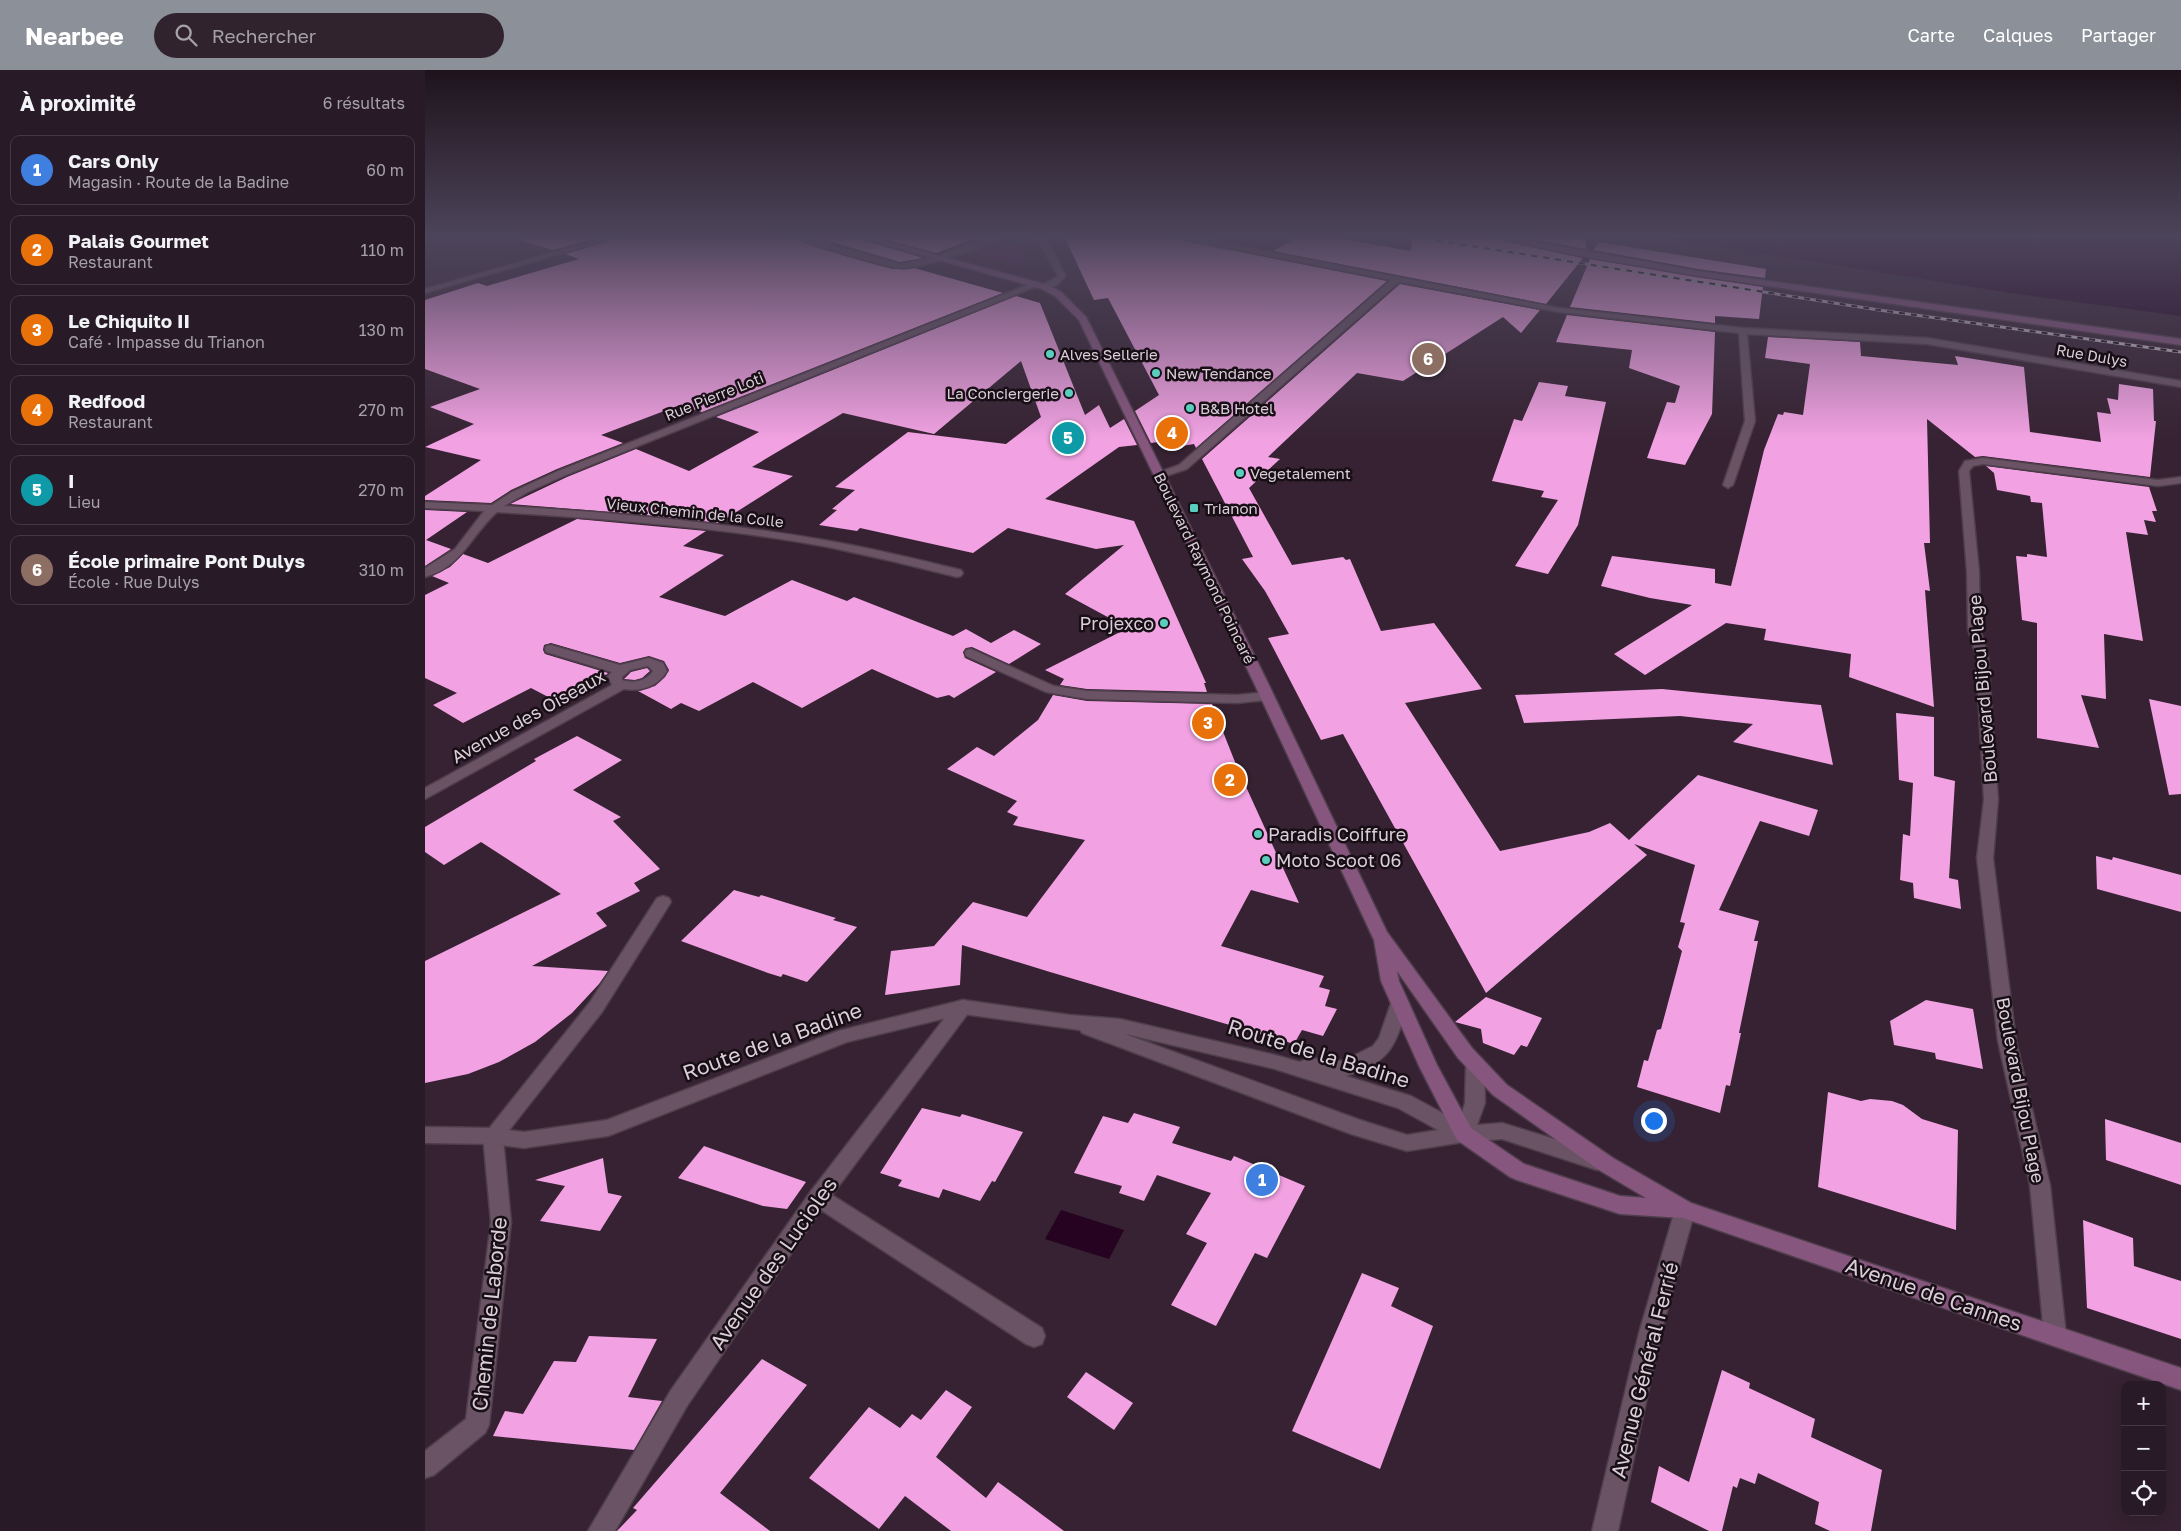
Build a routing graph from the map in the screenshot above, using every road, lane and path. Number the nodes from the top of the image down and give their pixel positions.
1 (985, 303) edge
2 (1068, 303) edge
3 (1369, 303) edge
4 (1526, 303) edge
5 (1904, 303) edge
6 (1743, 331) junction
7 (2181, 342) edge
8 (2181, 384) edge
9 (1160, 475) junction
10 (2181, 480) edge
11 (1728, 484) dead end
12 (425, 505) edge
13 (493, 509) junction
14 (425, 573) edge
15 (957, 573) dead end
16 (551, 649) dead end
17 (971, 653) dead end
18 (621, 670) junction
19 (622, 685) junction
20 (1267, 696) junction
21 (425, 794) edge
22 (663, 902) dead end
23 (1381, 935) junction
24 (1400, 1004) junction
25 (963, 1007) junction
26 (1070, 1022) junction
27 (1275, 1062) junction
28 (1475, 1064) junction
29 (1500, 1090) joint
30 (1463, 1134) junction
31 (425, 1135) edge
32 (493, 1136) junction
33 (1605, 1164) junction
34 (818, 1197) junction
35 (1685, 1210) junction
36 (2055, 1335) junction
37 (1034, 1336) dead end
38 (2181, 1379) edge
39 (425, 1466) edge
40 (601, 1531) edge
41 (1605, 1531) edge

1 - 13 street, Rue Pierre Loti
2 - 9 main road, Boulevard Raymond Poincaré
3 - 9 street
4 - 6 street, Rue Dulys
5 - 7 main road
6 - 8 street, Rue Dulys
6 - 11 street
9 - 20 main road, Boulevard Raymond Poincaré
10 - 36 street, Boulevard Bijou Plage
12 - 13 street, Vieux Chemin de la Colle
13 - 14 street, Rue Pierre Loti
13 - 15 street, Vieux Chemin de la Colle
16 - 18 street, Avenue des Oiseaux
17 - 20 street
18 - 19 street
18 - 19 street
19 - 21 street, Avenue des Oiseaux
20 - 23 main road, Boulevard Raymond Poincaré
22 - 32 street
23 - 24 main road, Boulevard Raymond Poincaré
23 - 28 main road, Boulevard Raymond Poincaré
24 - 27 street
24 - 30 main road, Boulevard Raymond Poincaré
25 - 26 street, Route de la Badine
25 - 32 street, Route de la Badine
25 - 34 street, Avenue des Lucioles
26 - 27 street, Route de la Badine
26 - 30 street, Route de la Badine
27 - 30 street, Route de la Badine
28 - 29 main road, Boulevard Raymond Poincaré
28 - 30 street
29 - 33 main road, Avenue de Cannes
30 - 33 street
30 - 35 main road, Avenue de Cannes
31 - 32 street, Route de la Badine
32 - 39 street, Chemin de Laborde
33 - 35 main road, Avenue de Cannes
34 - 37 street
34 - 40 street, Avenue des Lucioles
35 - 36 main road, Avenue de Cannes
35 - 41 street, Avenue Général Ferrié
36 - 38 main road, Avenue de Cannes

